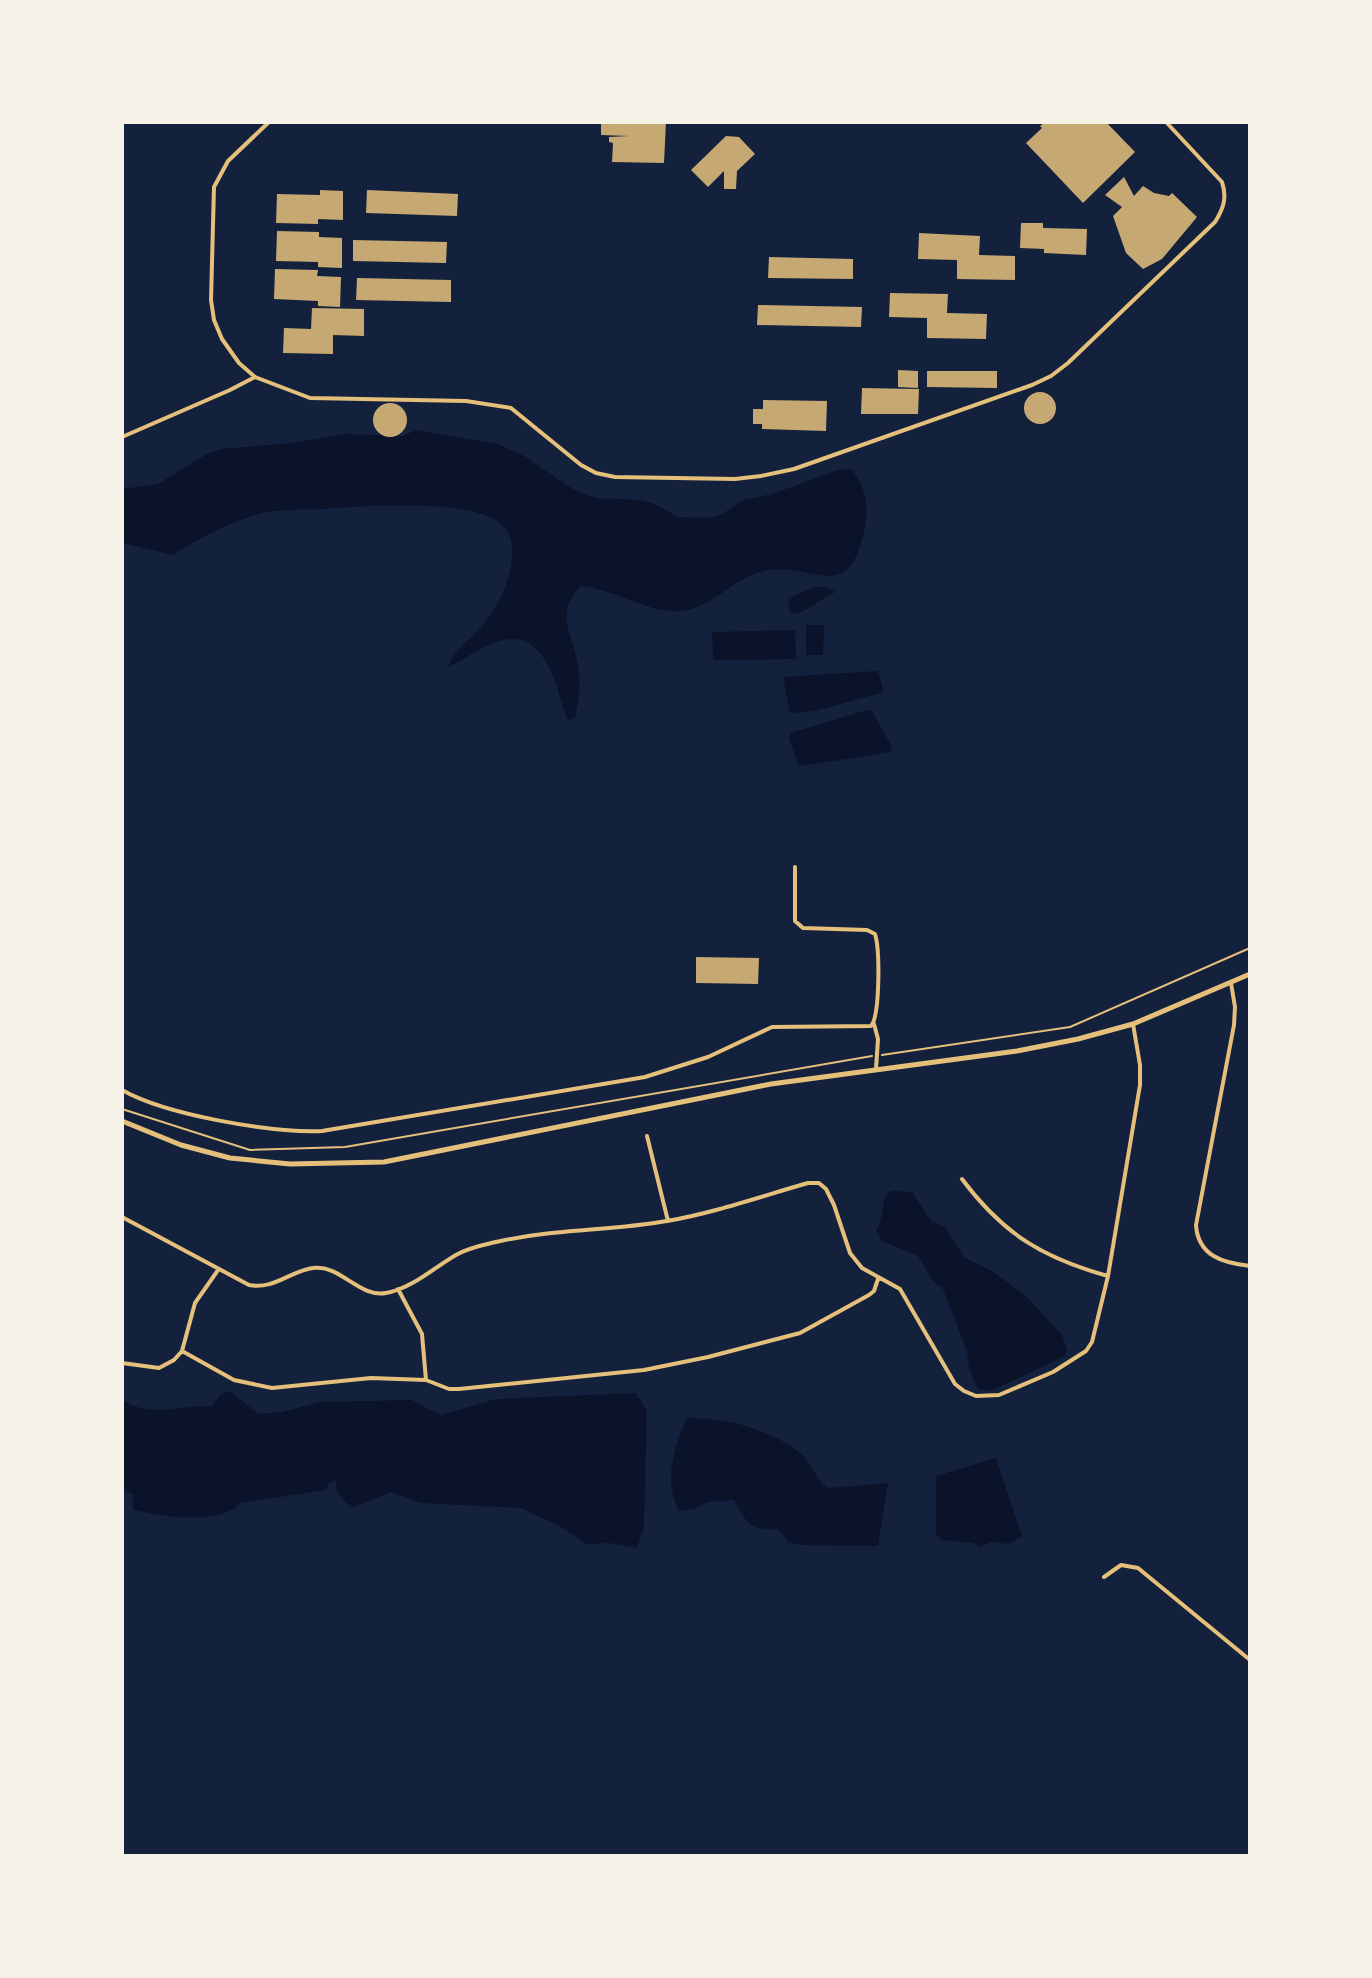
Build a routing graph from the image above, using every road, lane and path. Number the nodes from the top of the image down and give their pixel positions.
1 (269, 122) edge
2 (1166, 122) edge
3 (255, 377) junction
4 (122, 437) edge
5 (795, 867) dead end
6 (1250, 948) edge
7 (1250, 974) edge
8 (1231, 983) junction
9 (874, 1024) junction
10 (1133, 1024) junction
11 (877, 1055) junction
12 (876, 1069) junction
13 (122, 1090) edge
14 (122, 1109) edge
15 (122, 1121) edge
16 (647, 1136) dead end
17 (962, 1179) dead end
18 (122, 1217) edge
19 (668, 1221) junction
20 (1250, 1266) edge
21 (218, 1270) junction
22 (1108, 1276) junction
23 (878, 1279) junction
24 (398, 1289) junction
25 (182, 1351) junction
26 (122, 1363) edge
27 (426, 1380) junction
28 (1104, 1577) dead end
29 (1250, 1660) edge

1 - 3 street
2 - 3 street
3 - 4 street
5 - 9 street
6 - 11 path
7 - 8 street
8 - 10 street
8 - 20 street
9 - 11 street
9 - 13 street
10 - 12 street
10 - 22 street
11 - 12 street
11 - 14 path
12 - 15 street
16 - 19 street
17 - 22 street
18 - 21 street
19 - 23 street
19 - 24 street
21 - 24 street
21 - 25 street
22 - 23 street
23 - 27 street
24 - 27 street
25 - 26 street
25 - 27 street
28 - 29 street

